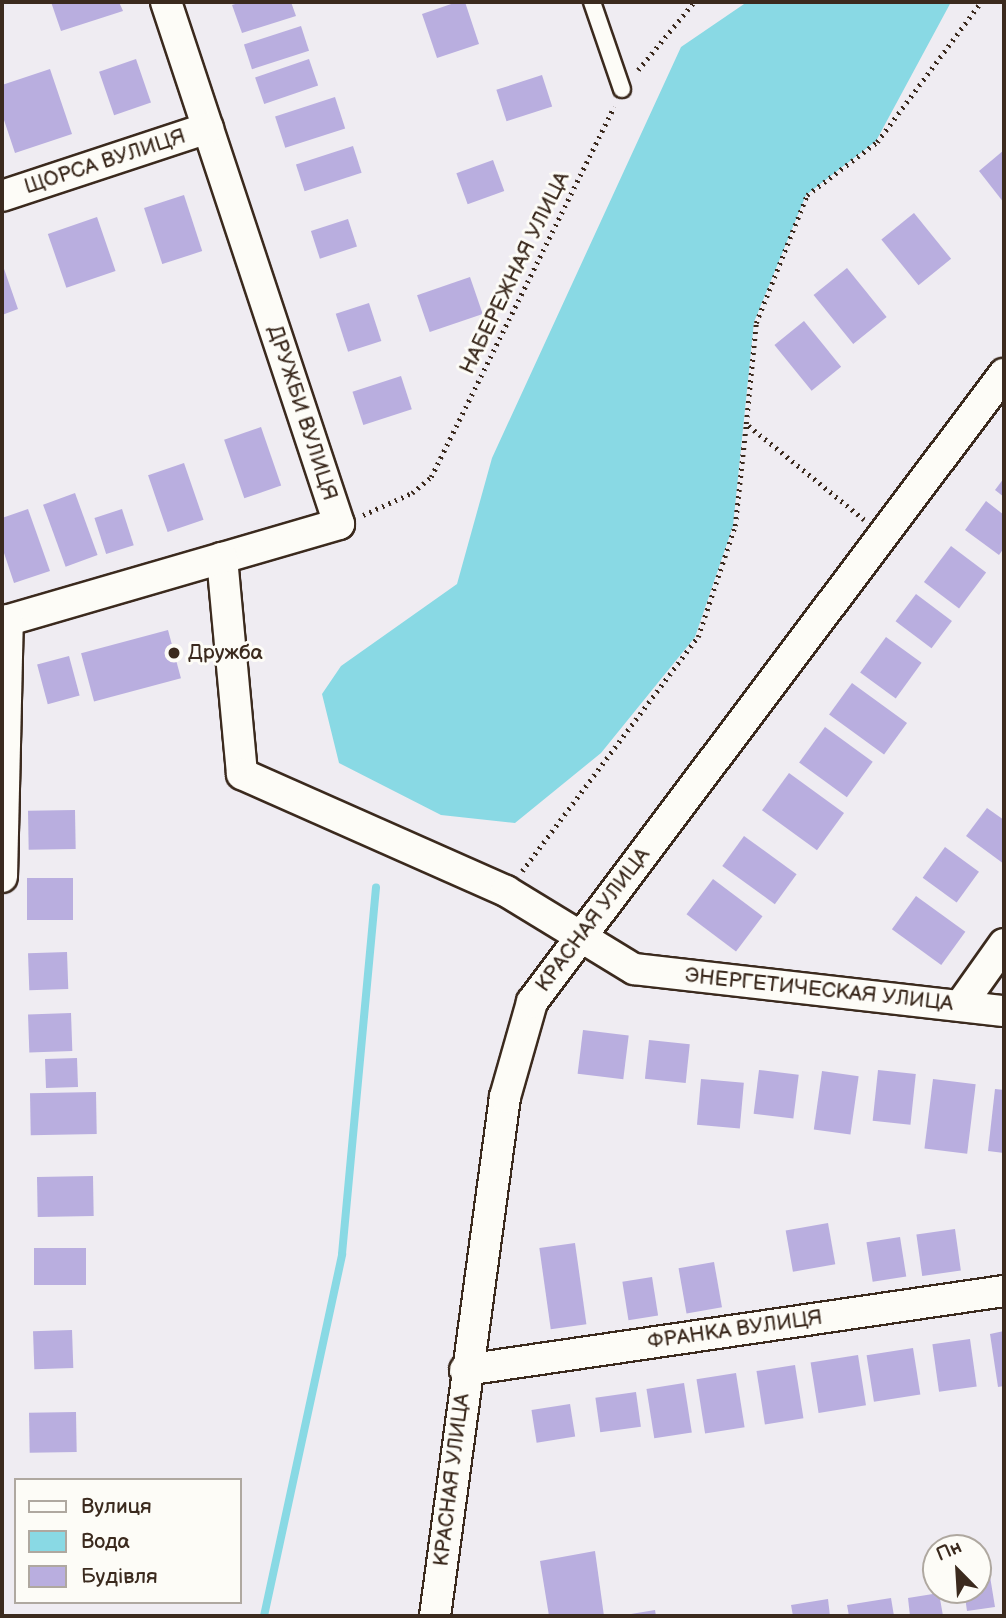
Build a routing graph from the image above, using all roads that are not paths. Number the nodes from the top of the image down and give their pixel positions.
1 (166, 2) edge
2 (592, 2) edge
3 (622, 89) road end
4 (208, 128) junction
5 (2, 196) edge
6 (1004, 374) edge
7 (222, 558) junction
8 (5, 621) edge
9 (2, 877) edge
10 (579, 936) junction
11 (1004, 944) edge
12 (960, 1006) junction
13 (1004, 1011) edge
14 (1004, 1291) edge
15 (465, 1370) junction
16 (435, 1616) edge

1 - 4 street, ДРУЖБИ ВУЛИЦЯ
2 - 3 lane
4 - 5 street, ЩОРСА ВУЛИЦЯ
4 - 7 street, ДРУЖБИ ВУЛИЦЯ
6 - 10 street, КРАСНАЯ УЛИЦА
7 - 8 street, ДРУЖБИ ВУЛИЦЯ
7 - 10 street
8 - 9 street
10 - 12 street, ЭНЕРГЕТИЧЕСКАЯ УЛИЦА
10 - 15 street, КРАСНАЯ УЛИЦА
11 - 12 street
12 - 13 street, ЭНЕРГЕТИЧЕСКАЯ УЛИЦА
14 - 15 street, ФРАНКА ВУЛИЦЯ
15 - 16 street, КРАСНАЯ УЛИЦА

